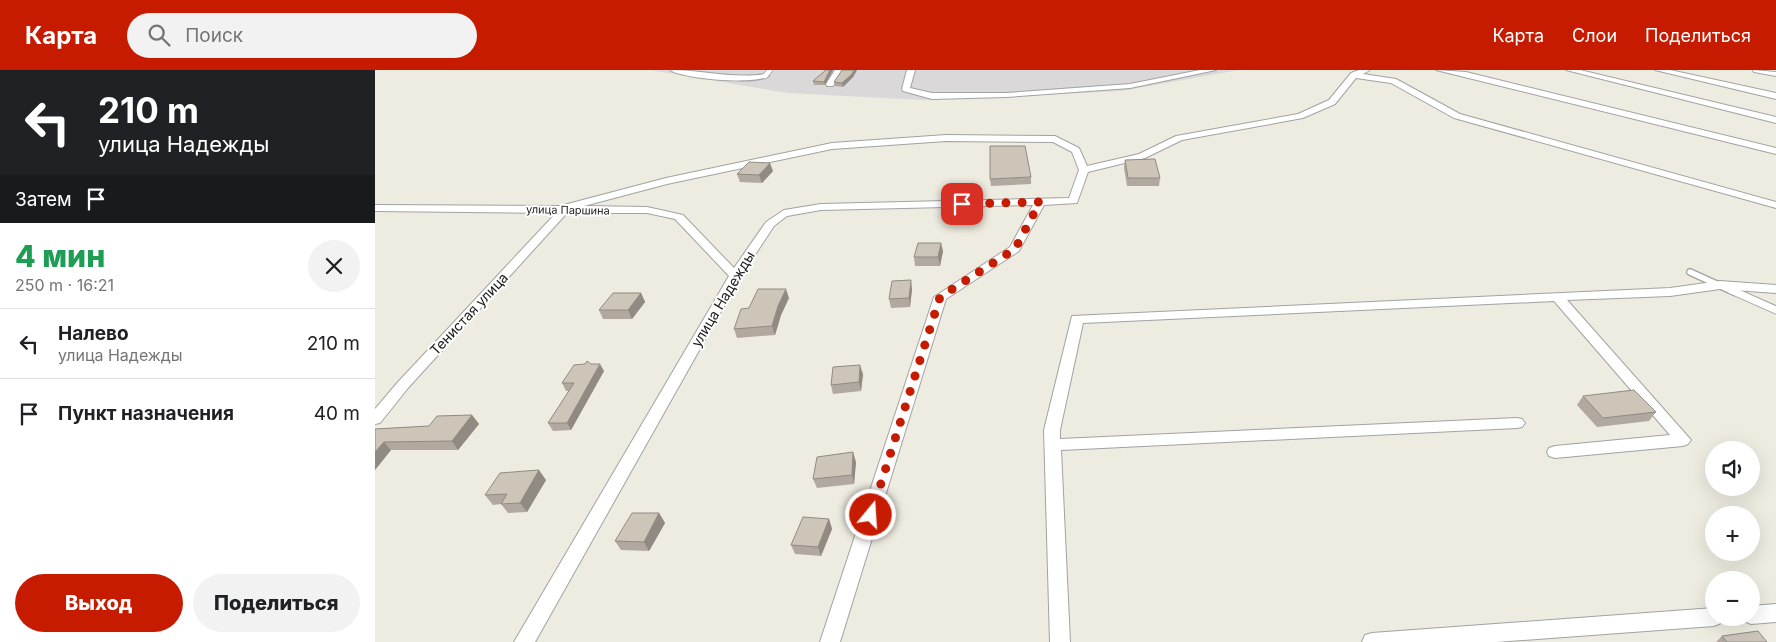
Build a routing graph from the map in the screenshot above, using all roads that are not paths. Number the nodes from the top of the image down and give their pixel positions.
1 (674, 70) edge
2 (839, 70) edge
3 (911, 70) edge
4 (1212, 70) edge
5 (1366, 70) edge
6 (1440, 70) edge
7 (1570, 70) edge
8 (1659, 70) edge
9 (1757, 70) edge
10 (768, 73) edge
11 (1776, 74) edge
12 (1354, 75) junction
13 (830, 84) dead end
14 (1776, 96) edge
15 (1776, 120) edge
16 (1776, 151) edge
17 (1084, 170) junction
18 (1040, 202) junction
19 (1776, 205) edge
20 (375, 208) edge
21 (561, 210) junction
22 (1690, 272) dead end
23 (735, 276) junction
24 (1720, 285) junction
25 (1776, 289) edge
26 (1557, 297) junction
27 (1776, 310) edge
28 (375, 419) edge
29 (1517, 423) dead end
30 (1053, 445) junction
31 (1555, 452) dead end
32 (1705, 619) edge
33 (524, 642) edge
34 (830, 642) edge
35 (1060, 642) edge
36 (1373, 642) edge

1 - 10 street
2 - 13 street
3 - 4 street
5 - 12 street
6 - 16 street
7 - 15 street
8 - 14 street
9 - 11 street
12 - 17 street
12 - 19 street
17 - 18 street, улица Надежды
17 - 21 street
18 - 23 street, улица Надежды
18 - 34 street
20 - 21 street, улица Паршина
21 - 23 street, улица Паршина
21 - 28 street, Тенистая улица
22 - 24 lane
23 - 33 street, улица Надежды
24 - 25 street
24 - 26 street
24 - 27 lane
26 - 30 street
26 - 31 street
29 - 30 street
30 - 35 street
32 - 36 street

